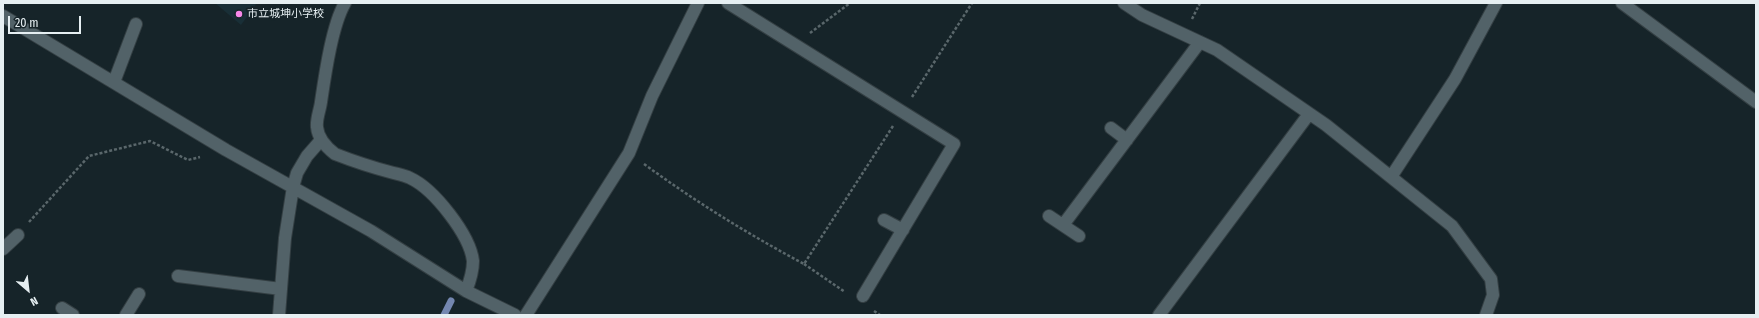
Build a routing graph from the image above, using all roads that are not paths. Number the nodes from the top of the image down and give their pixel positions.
1 (345, 3) edge
2 (698, 3) edge
3 (728, 3) edge
4 (1124, 3) edge
5 (1496, 3) edge
6 (1622, 3) edge
7 (3, 16) edge
8 (136, 24) dead end
9 (1200, 42) junction
10 (114, 82) junction
11 (1756, 102) edge
12 (1309, 114) junction
13 (1111, 128) dead end
14 (321, 140) junction
15 (1127, 140) junction
16 (1391, 177) junction
17 (293, 187) junction
18 (1049, 216) dead end
19 (884, 220) dead end
20 (1063, 225) junction
21 (903, 230) junction
22 (18, 235) road end
23 (1079, 236) dead end
24 (3, 249) edge
25 (178, 276) dead end
26 (281, 290) junction
27 (466, 290) junction
28 (139, 294) dead end
29 (863, 296) dead end
30 (62, 308) dead end
31 (73, 315) edge
32 (126, 315) edge
33 (279, 315) edge
34 (515, 315) edge
35 (526, 315) edge
36 (1159, 315) edge
37 (1486, 315) edge

1 - 14 street
2 - 35 street
3 - 21 street
4 - 9 street
5 - 16 street
6 - 11 street
7 - 10 street
8 - 10 street
9 - 12 street
9 - 15 street
10 - 17 street
12 - 16 street
12 - 36 street
13 - 15 street
14 - 17 street
14 - 27 street
15 - 20 street
16 - 37 street
17 - 26 street
17 - 27 street
18 - 20 street
19 - 21 street
20 - 23 street
21 - 29 street
22 - 24 street
25 - 26 street
26 - 33 street
27 - 34 street
28 - 32 street
30 - 31 street

